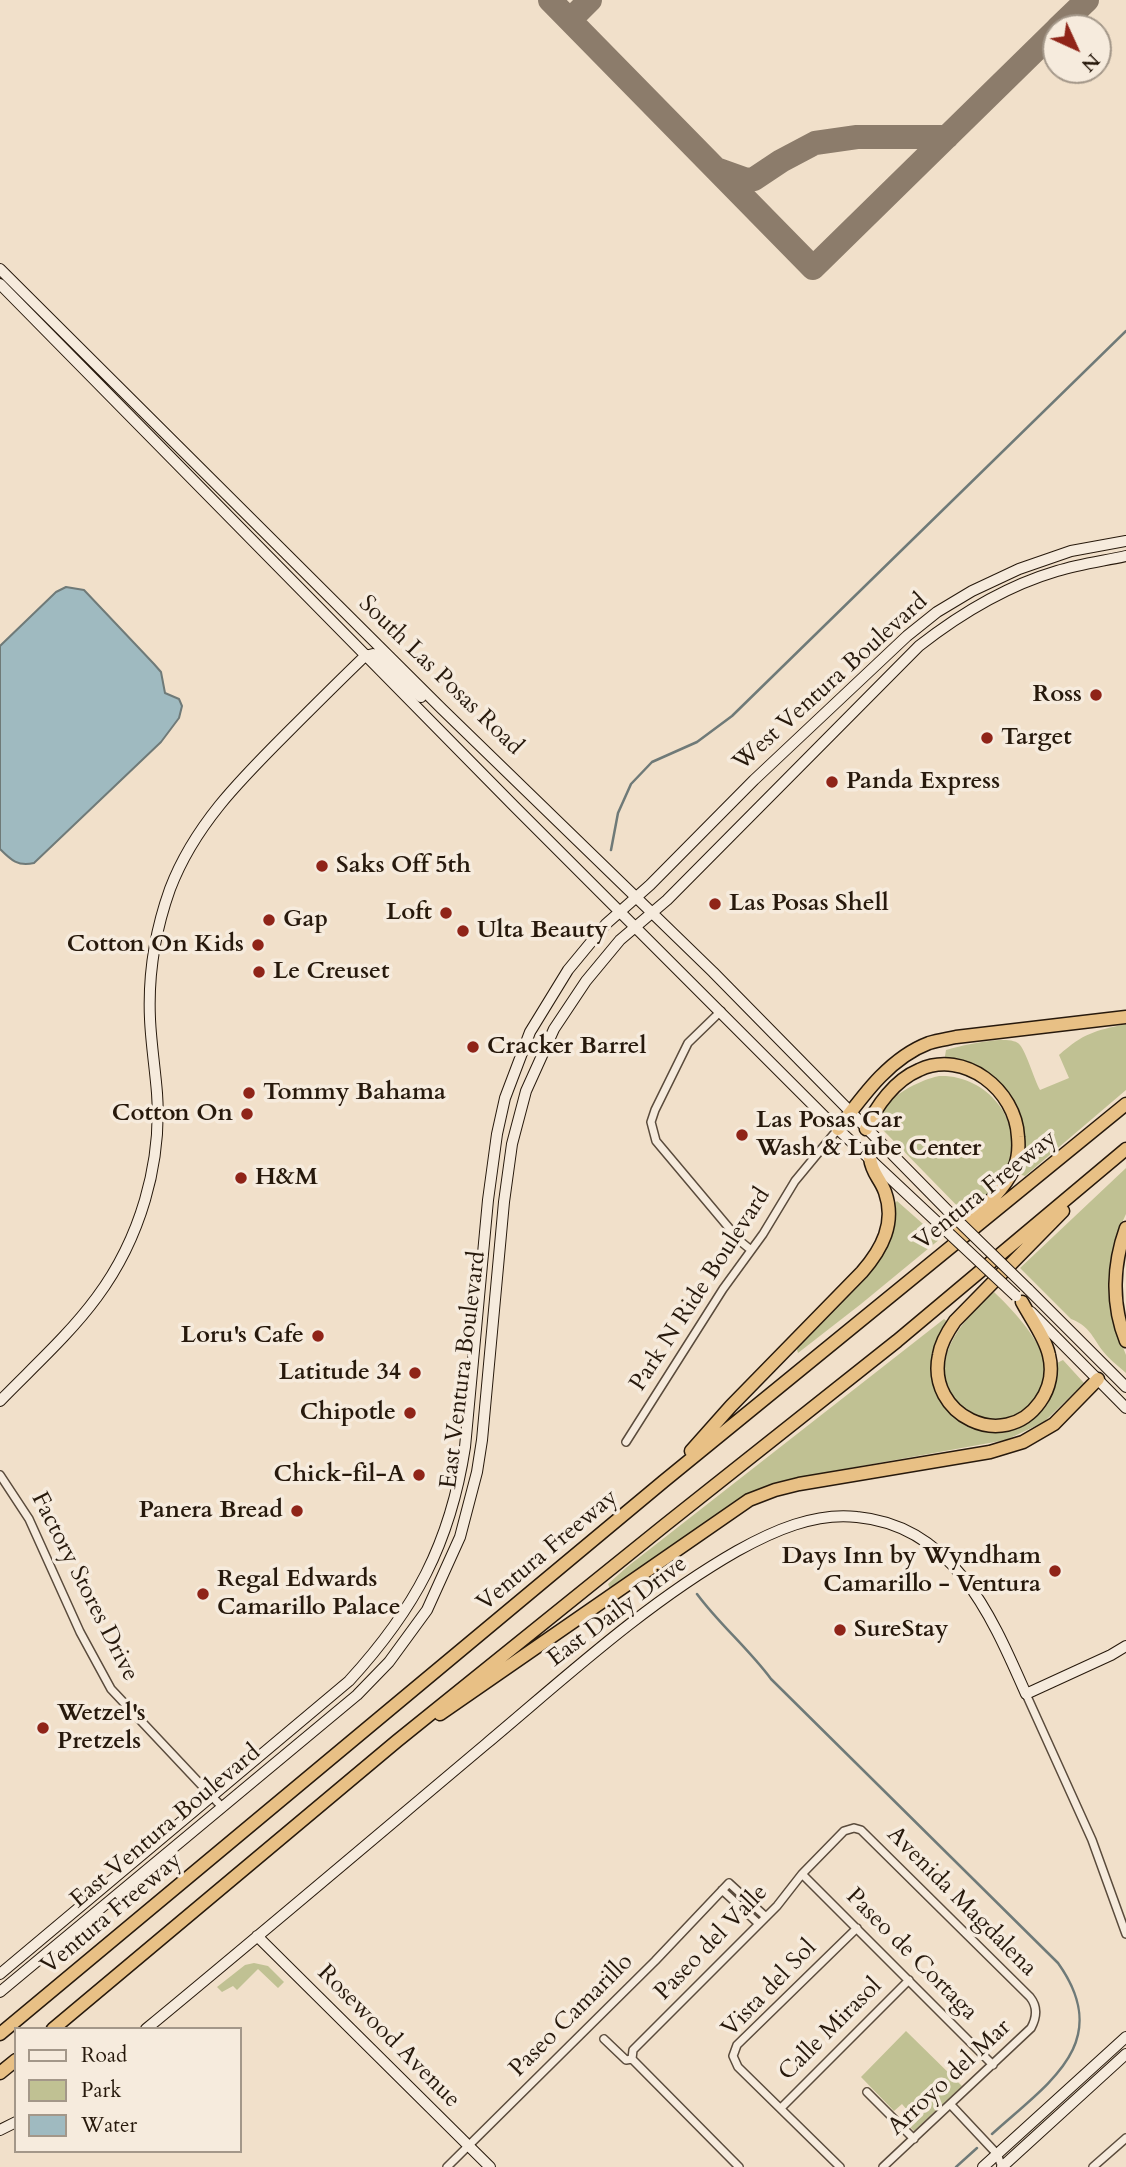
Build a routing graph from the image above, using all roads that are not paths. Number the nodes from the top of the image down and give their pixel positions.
1 (0, 269) edge
2 (0, 284) edge
3 (1126, 541) edge
4 (1126, 556) edge
5 (365, 656) junction
6 (442, 709) junction
7 (636, 898) junction
8 (621, 911) junction
9 (653, 913) junction
10 (636, 927) junction
11 (721, 1012) junction
12 (1126, 1017) edge
13 (1126, 1104) edge
14 (850, 1112) junction
15 (838, 1129) junction
16 (866, 1129) junction
17 (1126, 1149) edge
18 (870, 1158) junction
19 (1115, 1158) junction
20 (1126, 1228) edge
21 (751, 1250) junction
22 (886, 1299) junction
23 (1019, 1299) junction
24 (1126, 1341) edge
25 (1108, 1369) junction
26 (1098, 1380) junction
27 (1126, 1387) edge
28 (0, 1401) edge
29 (1126, 1408) edge
30 (626, 1442) dead end
31 (0, 1475) edge
32 (663, 1481) junction
33 (1126, 1646) edge
34 (1026, 1694) junction
35 (397, 1741) junction
36 (212, 1797) junction
37 (222, 1807) junction
38 (849, 1828) joint
39 (802, 1874) junction
40 (722, 1890) junction
41 (766, 1917) junction
42 (759, 1924) junction
43 (857, 1928) junction
44 (1126, 1934) edge
45 (257, 1937) junction
46 (0, 1974) edge
47 (909, 1980) junction
48 (0, 1992) edge
49 (1036, 2012) joint
50 (55, 2027) edge
51 (148, 2027) edge
52 (0, 2035) edge
53 (1126, 2037) edge
54 (604, 2039) dead end
55 (1126, 2054) edge
56 (632, 2059) junction
57 (14, 2062) edge
58 (993, 2065) junction
59 (0, 2073) edge
60 (867, 2092) dead end
61 (951, 2105) junction
62 (781, 2108) junction
63 (1126, 2138) edge
64 (914, 2139) junction
65 (468, 2146) junction
66 (997, 2154) junction
67 (447, 2167) edge
68 (490, 2167) edge
69 (739, 2167) edge
70 (840, 2167) edge
71 (883, 2167) edge
72 (983, 2167) edge
73 (1002, 2167) edge
74 (1093, 2167) edge

1 - 6 main road, South Las Posas Road
2 - 5 main road, South Las Posas Road
3 - 7 main road, West Ventura Boulevard
4 - 9 main road, West Ventura Boulevard
5 - 6 main road
5 - 8 main road, South Las Posas Road
5 - 28 main road
6 - 7 main road, South Las Posas Road
7 - 8 main road, West Ventura Boulevard
7 - 9 main road, South Las Posas Road
8 - 10 main road, South Las Posas Road
8 - 36 main road, East Ventura Boulevard
9 - 10 main road, West Ventura Boulevard
9 - 14 main road, South Las Posas Road
10 - 11 main road, South Las Posas Road
10 - 37 main road, East Ventura Boulevard
11 - 15 main road, South Las Posas Road
11 - 21 street
12 - 14 highway
13 - 22 highway, Ventura Freeway
14 - 15 highway
14 - 16 main road, South Las Posas Road
15 - 18 main road, South Las Posas Road
15 - 21 street, Park N Ride Boulevard
16 - 22 highway
16 - 25 main road, South Las Posas Road, bridge
17 - 19 highway, Ventura Freeway
18 - 23 main road, South Las Posas Road, bridge
18 - 32 highway
19 - 23 highway
19 - 35 highway, Ventura Freeway
20 - 24 highway
21 - 30 street, Park N Ride Boulevard
22 - 32 highway, Ventura Freeway
23 - 26 main road, South Las Posas Road
25 - 26 main road
25 - 27 main road, South Las Posas Road
26 - 29 main road, South Las Posas Road
26 - 35 highway
31 - 36 street, Factory Stores Drive
32 - 52 highway, Ventura Freeway
33 - 34 main road
34 - 44 street
34 - 45 main road, East Daily Drive
35 - 50 highway, Ventura Freeway
36 - 37 street, Factory Stores Drive
36 - 46 main road, East Ventura Boulevard
37 - 48 main road, East Ventura Boulevard
38 - 39 street, Paseo del Valle
38 - 49 street, Avenida Magdalena
39 - 41 street, Paseo del Valle
39 - 43 street, Paseo de Cortaga
40 - 41 street, Paseo Camarillo
40 - 42 street
40 - 65 street, Paseo Camarillo
41 - 42 street, Paseo del Valle
42 - 56 street, Paseo del Valle
43 - 47 street, Paseo de Cortaga
43 - 62 street, Vista del Sol
45 - 51 main road, East Daily Drive
45 - 65 main road, Rosewood Avenue
47 - 58 street, Paseo de Cortaga
47 - 62 street, Calle Mirasol
49 - 58 street, Arroyo del Mar
53 - 66 main road
54 - 56 street
55 - 73 main road
56 - 69 street
57 - 59 highway
58 - 61 street, Arroyo del Mar
60 - 64 street
61 - 64 street, Arroyo del Mar
61 - 66 street
62 - 70 street, Vista del Sol
63 - 74 street
64 - 71 street, Arroyo del Mar
65 - 67 street, Paseo Camarillo
65 - 68 main road, Rosewood Avenue
66 - 72 main road
66 - 73 street

